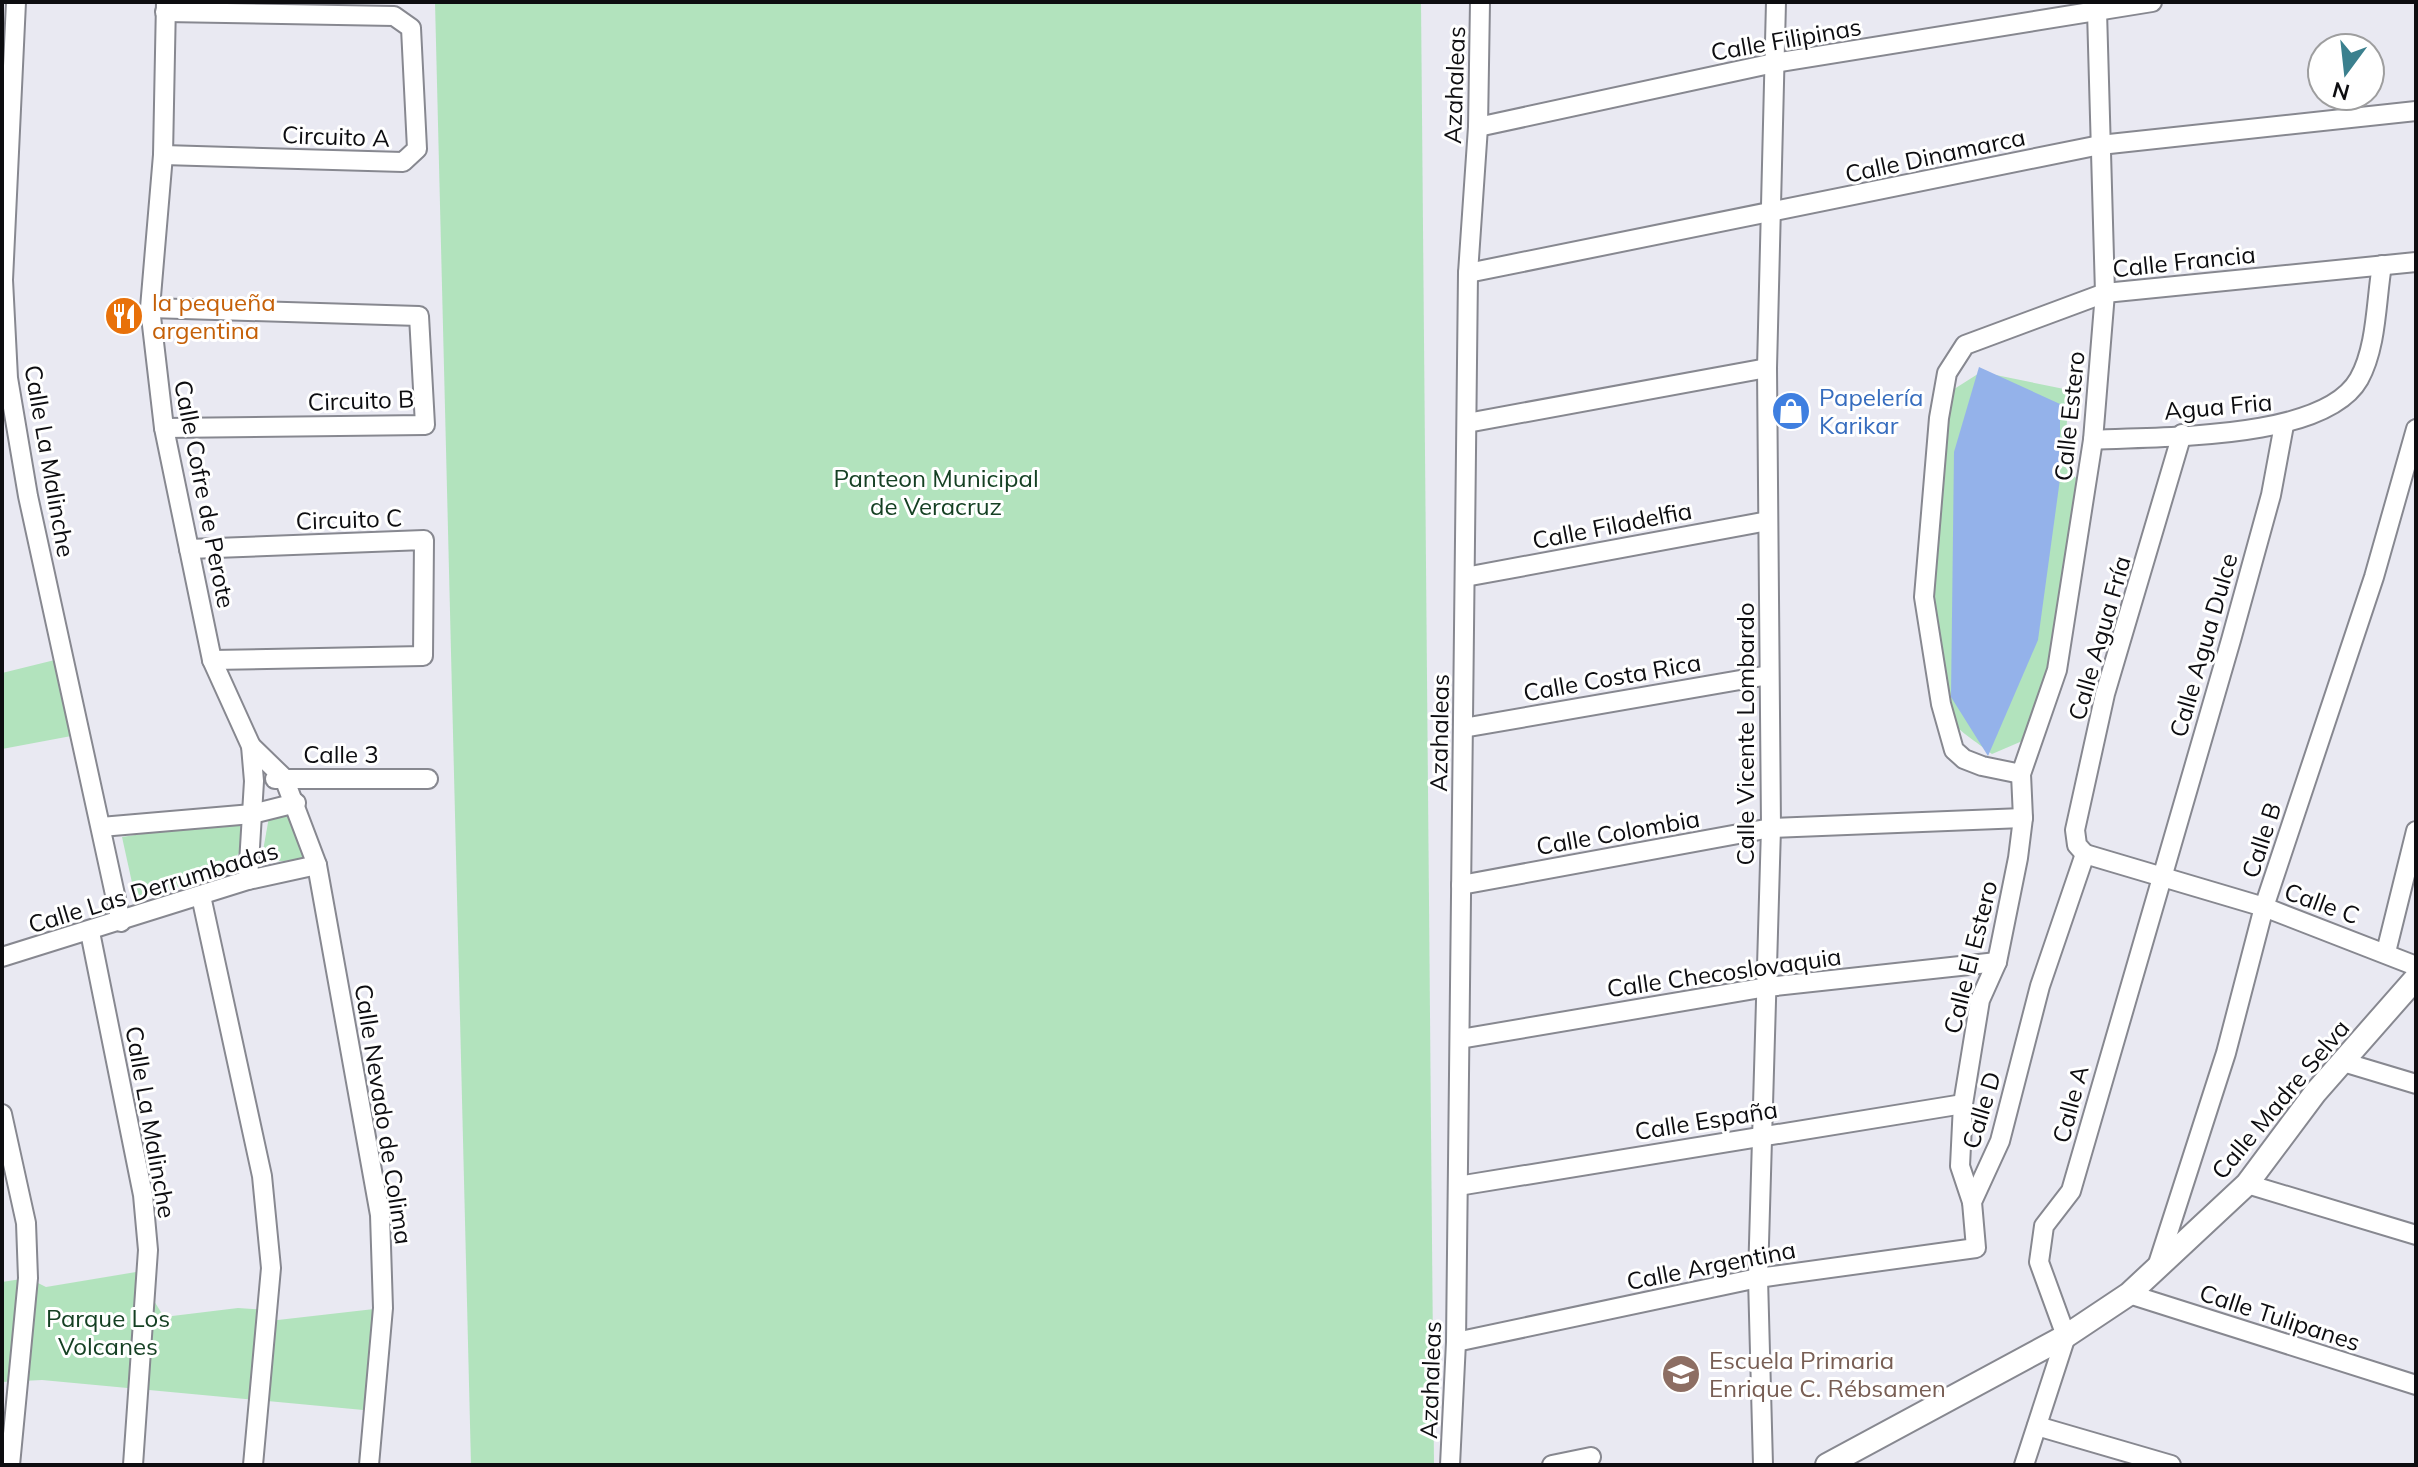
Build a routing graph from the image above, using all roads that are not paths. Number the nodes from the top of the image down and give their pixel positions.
1 (16, 2) edge
2 (1480, 2) edge
3 (1776, 2) edge
4 (2152, 2) edge
5 (166, 7) edge
6 (2097, 11) junction
7 (1774, 63) junction
8 (2416, 111) edge
9 (1478, 127) junction
10 (2100, 145) junction
11 (163, 155) junction
12 (1770, 213) junction
13 (2416, 262) edge
14 (2382, 265) junction
15 (1468, 273) junction
16 (2105, 293) junction
17 (150, 308) junction
18 (1767, 368) junction
19 (1467, 423) junction
20 (2284, 425) junction
21 (164, 428) junction
22 (2416, 429) edge
23 (2182, 434) junction
24 (2093, 440) junction
25 (1768, 521) junction
26 (189, 549) junction
27 (1465, 577) junction
28 (212, 660) junction
29 (1769, 675) junction
30 (1463, 728) junction
31 (251, 746) junction
32 (2021, 774) junction
33 (284, 778) junction
34 (428, 779) dead end
35 (254, 781) junction
36 (296, 803) junction
37 (252, 814) junction
38 (2023, 818) junction
39 (101, 827) junction
40 (1771, 828) junction
41 (2416, 831) edge
42 (2085, 854) junction
43 (317, 865) junction
44 (2164, 877) junction
45 (248, 880) junction
46 (1461, 885) junction
47 (201, 896) junction
48 (2264, 907) junction
49 (121, 922) junction
50 (90, 932) junction
51 (2386, 952) junction
52 (2, 957) edge
53 (1997, 962) junction
54 (2416, 966) edge
55 (2416, 978) edge
56 (1767, 987) junction
57 (1460, 1039) junction
58 (2343, 1062) junction
59 (2416, 1084) edge
60 (1963, 1104) junction
61 (2, 1114) edge
62 (1763, 1135) junction
63 (2247, 1184) junction
64 (1458, 1186) junction
65 (1972, 1202) junction
66 (2416, 1235) edge
67 (1976, 1248) joint
68 (2157, 1267) junction
69 (1758, 1278) junction
70 (2129, 1294) junction
71 (2066, 1336) junction
72 (1456, 1342) junction
73 (2416, 1385) edge
74 (2037, 1426) junction
75 (1591, 1457) dead end
76 (10, 1465) edge
77 (133, 1465) edge
78 (253, 1465) edge
79 (369, 1465) edge
80 (1450, 1465) edge
81 (1552, 1465) edge
82 (1763, 1465) edge
83 (1827, 1465) edge
84 (2024, 1465) edge
85 (2171, 1465) edge

1 - 39 street, Calle La Malinche
2 - 9 street, Azahaleas
3 - 7 street, Calle Vicente Lombardo
4 - 6 street, Calle Filipinas
5 - 11 street, Calle Cofre de Perote
5 - 11 street, Circuito A
6 - 7 street, Calle Filipinas
6 - 10 street, Calle Estero
7 - 9 street, Calle Filipinas
7 - 12 street, Calle Vicente Lombardo
8 - 10 street, Calle Dinamarca
9 - 15 street, Azahaleas
10 - 12 street, Calle Dinamarca
10 - 16 street, Calle Estero
11 - 17 street, Calle Cofre de Perote
12 - 15 street, Calle Dinamarca
12 - 18 street, Calle Vicente Lombardo
13 - 14 street, Calle Francia
14 - 16 street, Calle Francia
14 - 20 street, Agua Fria
15 - 19 street, Azahaleas
16 - 24 street, Calle Estero
16 - 32 street, Calle Francia
17 - 21 street, Calle Cofre de Perote
17 - 21 street, Circuito B
18 - 19 street
18 - 25 street, Calle Vicente Lombardo
19 - 27 street, Azahaleas
20 - 23 street, Agua Fria
20 - 44 street, Calle Agua Dulce
21 - 26 street, Calle Cofre de Perote
22 - 48 street, Calle B
23 - 24 street, Agua Fria
23 - 42 street, Calle Agua Fría
24 - 32 street, Calle Estero
25 - 27 street, Calle Filadelfia
25 - 29 street, Calle Vicente Lombardo
26 - 28 street, Calle Cofre de Perote
26 - 28 street, Circuito C
27 - 30 street, Azahaleas
28 - 31 street, Calle Cofre de Perote
29 - 30 street, Calle Costa Rica
29 - 40 street, Calle Vicente Lombardo
30 - 46 street, Azahaleas
31 - 33 street, Calle Cofre de Perote
31 - 35 street, Calle Cofre de Perote
32 - 38 street, Calle Estero
33 - 34 street, Calle 3
33 - 35 street, Calle 3
33 - 36 street, Calle Nevado de Colima
35 - 37 street, Calle Cofre de Perote
36 - 37 street, Calle Las Derrumbadas
36 - 43 street, Calle Nevado de Colima
37 - 39 street, Calle Las Derrumbadas
37 - 45 street, Calle Cofre de Perote
38 - 40 street, Calle Colombia
38 - 53 street, Calle El Estero
39 - 49 street, Calle La Malinche
40 - 46 street, Calle Colombia
40 - 56 street, Calle Vicente Lombardo
41 - 51 street
42 - 44 street, Calle C
42 - 65 street, Calle D
43 - 45 street, Calle Las Derrumbadas
43 - 79 street, Calle Nevado de Colima
44 - 48 street, Calle C
44 - 71 street, Calle A
45 - 47 street, Calle Las Derrumbadas
46 - 57 street, Azahaleas
47 - 49 street, Calle Las Derrumbadas
47 - 78 street
48 - 51 street, Calle C
48 - 68 street, Calle B
49 - 50 street, Calle Las Derrumbadas
50 - 52 street, Calle Las Derrumbadas
50 - 77 street, Calle La Malinche
51 - 54 street, Calle C
53 - 56 street, Calle Checoslovaquia
53 - 60 street, Calle El Estero
55 - 58 street, Calle Madre Selva
56 - 57 street, Calle Checoslovaquia
56 - 62 street, Calle Vicente Lombardo
57 - 64 street, Azahaleas
58 - 59 street
58 - 63 street, Calle Madre Selva
60 - 62 street, Calle España
60 - 65 street, Calle El Estero
61 - 76 street
62 - 64 street, Calle España
62 - 69 street, Calle Vicente Lombardo
63 - 66 street
63 - 68 street, Calle Madre Selva
64 - 72 street, Azahaleas
65 - 67 street, Calle D
67 - 69 street, Calle Argentina
68 - 70 street, Calle Madre Selva
69 - 72 street, Calle Argentina
69 - 82 street, Calle Vicente Lombardo
70 - 71 street, Calle Madre Selva
70 - 73 street, Calle Tulipanes
71 - 74 street
71 - 83 street, Calle Madre Selva
72 - 80 street, Azahaleas
74 - 84 street
74 - 85 street
75 - 81 street

